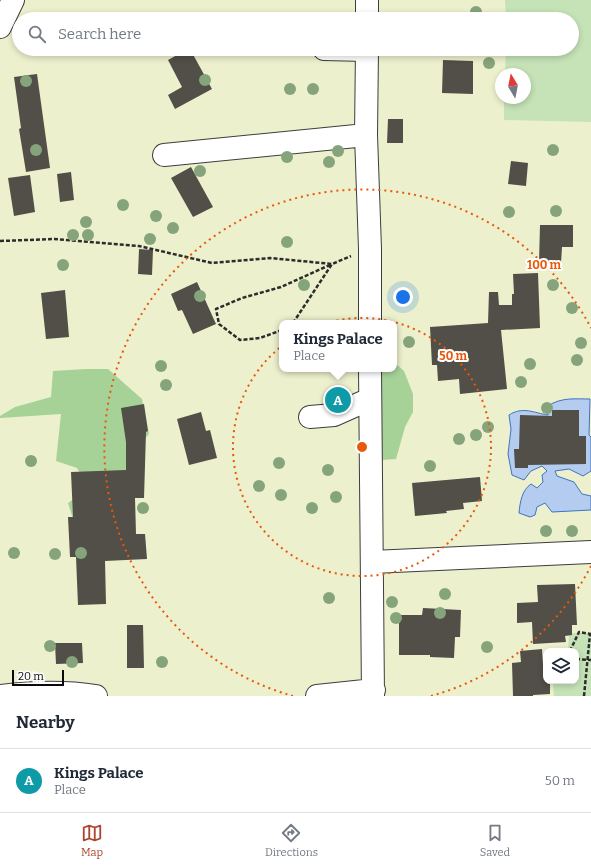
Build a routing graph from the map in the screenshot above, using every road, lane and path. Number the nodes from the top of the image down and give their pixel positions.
1 (13, 0) edge
2 (367, 0) edge
3 (367, 12) edge
4 (0, 26) edge
5 (367, 56) edge
6 (366, 135) junction
7 (164, 155) dead end
8 (0, 241) edge
9 (370, 249) junction
10 (332, 264) junction
11 (295, 320) edge
12 (370, 320) edge
13 (279, 331) edge
14 (370, 372) edge
15 (370, 399) junction
16 (310, 417) dead end
17 (591, 552) edge
18 (372, 562) junction
19 (590, 634) edge
20 (571, 648) edge
21 (579, 659) edge
22 (587, 660) junction
23 (591, 660) edge
24 (374, 693) edge
25 (0, 696) edge
26 (96, 696) edge
27 (317, 696) edge
28 (584, 696) edge

1 - 4 street
2 - 3 street
5 - 6 street
6 - 7 street
6 - 9 street
8 - 10 path
9 - 10 path
9 - 12 street
10 - 11 path
10 - 13 path
14 - 15 street
15 - 16 street
15 - 18 street
17 - 18 street
18 - 24 street
19 - 20 path
19 - 22 path
21 - 22 path
22 - 23 path
22 - 28 path
24 - 27 street
25 - 26 street

